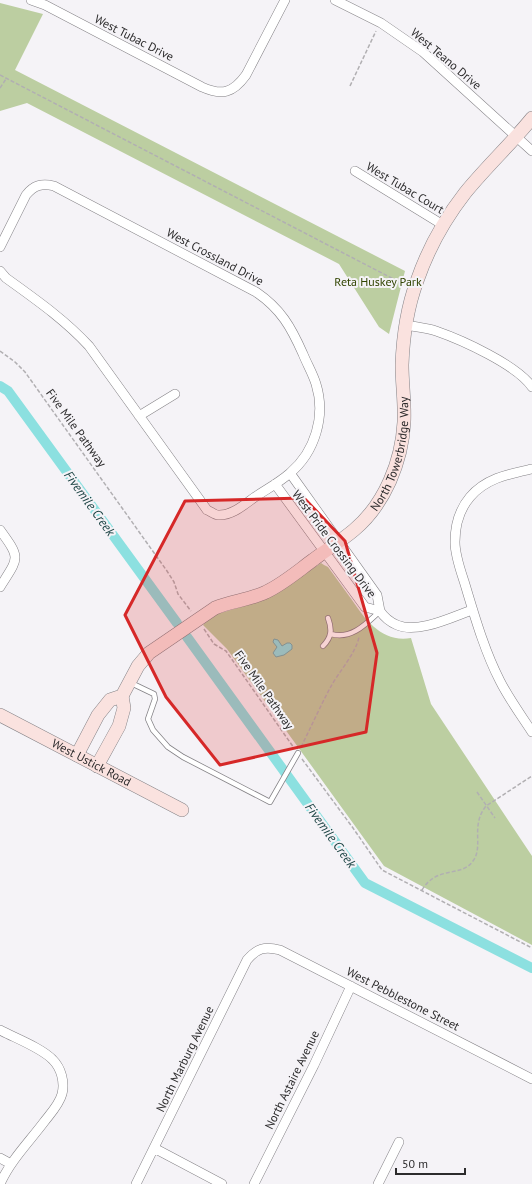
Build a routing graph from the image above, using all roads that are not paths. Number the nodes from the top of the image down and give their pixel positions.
1 (31, 0) edge
2 (285, 0) edge
3 (335, 0) edge
4 (532, 118) edge
5 (516, 137) junction
6 (532, 151) edge
7 (355, 172) dead end
8 (443, 225) junction
9 (0, 247) edge
10 (0, 271) edge
11 (406, 325) junction
12 (532, 387) edge
13 (175, 394) dead end
14 (139, 416) junction
15 (532, 469) edge
16 (290, 473) junction
17 (274, 484) junction
18 (0, 530) edge
19 (339, 541) junction
20 (325, 552) junction
21 (0, 586) edge
22 (472, 610) junction
23 (380, 611) junction
24 (328, 618) dead end
25 (331, 634) junction
26 (323, 646) dead end
27 (129, 682) junction
28 (122, 696) junction
29 (0, 715) edge
30 (532, 732) edge
31 (298, 753) road end
32 (77, 755) junction
33 (98, 766) junction
34 (182, 810) dead end
35 (260, 949) joint
36 (351, 986) junction
37 (0, 1030) edge
38 (532, 1079) edge
39 (399, 1142) dead end
40 (154, 1148) junction
41 (0, 1158) edge
42 (12, 1164) junction
43 (0, 1184) edge
44 (136, 1184) edge
45 (222, 1184) edge
46 (254, 1184) edge
47 (378, 1184) edge

1 - 2 street, West Tubac Drive
3 - 5 street, West Teano Drive
4 - 5 street, North Towerbridge Way
5 - 6 street, West Teano Drive
5 - 8 street, North Towerbridge Way
7 - 8 street, West Tubac Court
8 - 11 street, North Towerbridge Way
9 - 16 street, West Crossland Drive
10 - 14 street
11 - 12 street
11 - 19 street, North Towerbridge Way
13 - 14 street
14 - 17 street, West Crossland Drive
15 - 22 street
16 - 17 street, West Crossland Drive
16 - 19 street, West Pride Crossing Drive
17 - 20 street, West Pride Crossing Drive
18 - 21 street
19 - 20 street, North Towerbridge Way
19 - 23 street, West Pride Crossing Drive
20 - 23 street, West Pride Crossing Drive
20 - 27 street, North Towerbridge Way
22 - 23 street, West Pride Crossing Drive
22 - 30 street
23 - 25 lane
24 - 25 lane
25 - 26 lane
27 - 28 street, North Towerbridge Way
27 - 31 lane
28 - 32 street
28 - 33 street, North Towerbridge Way
29 - 32 street, West Ustick Road
32 - 33 street, West Ustick Road
33 - 34 street, West Ustick Road
35 - 36 street, West Pebblestone Street
35 - 40 street, North Marburg Avenue
36 - 38 street, West Pebblestone Street
36 - 46 street, North Astaire Avenue
37 - 42 street
39 - 47 street
40 - 44 street, North Marburg Avenue
40 - 45 street
41 - 42 street
42 - 43 street

